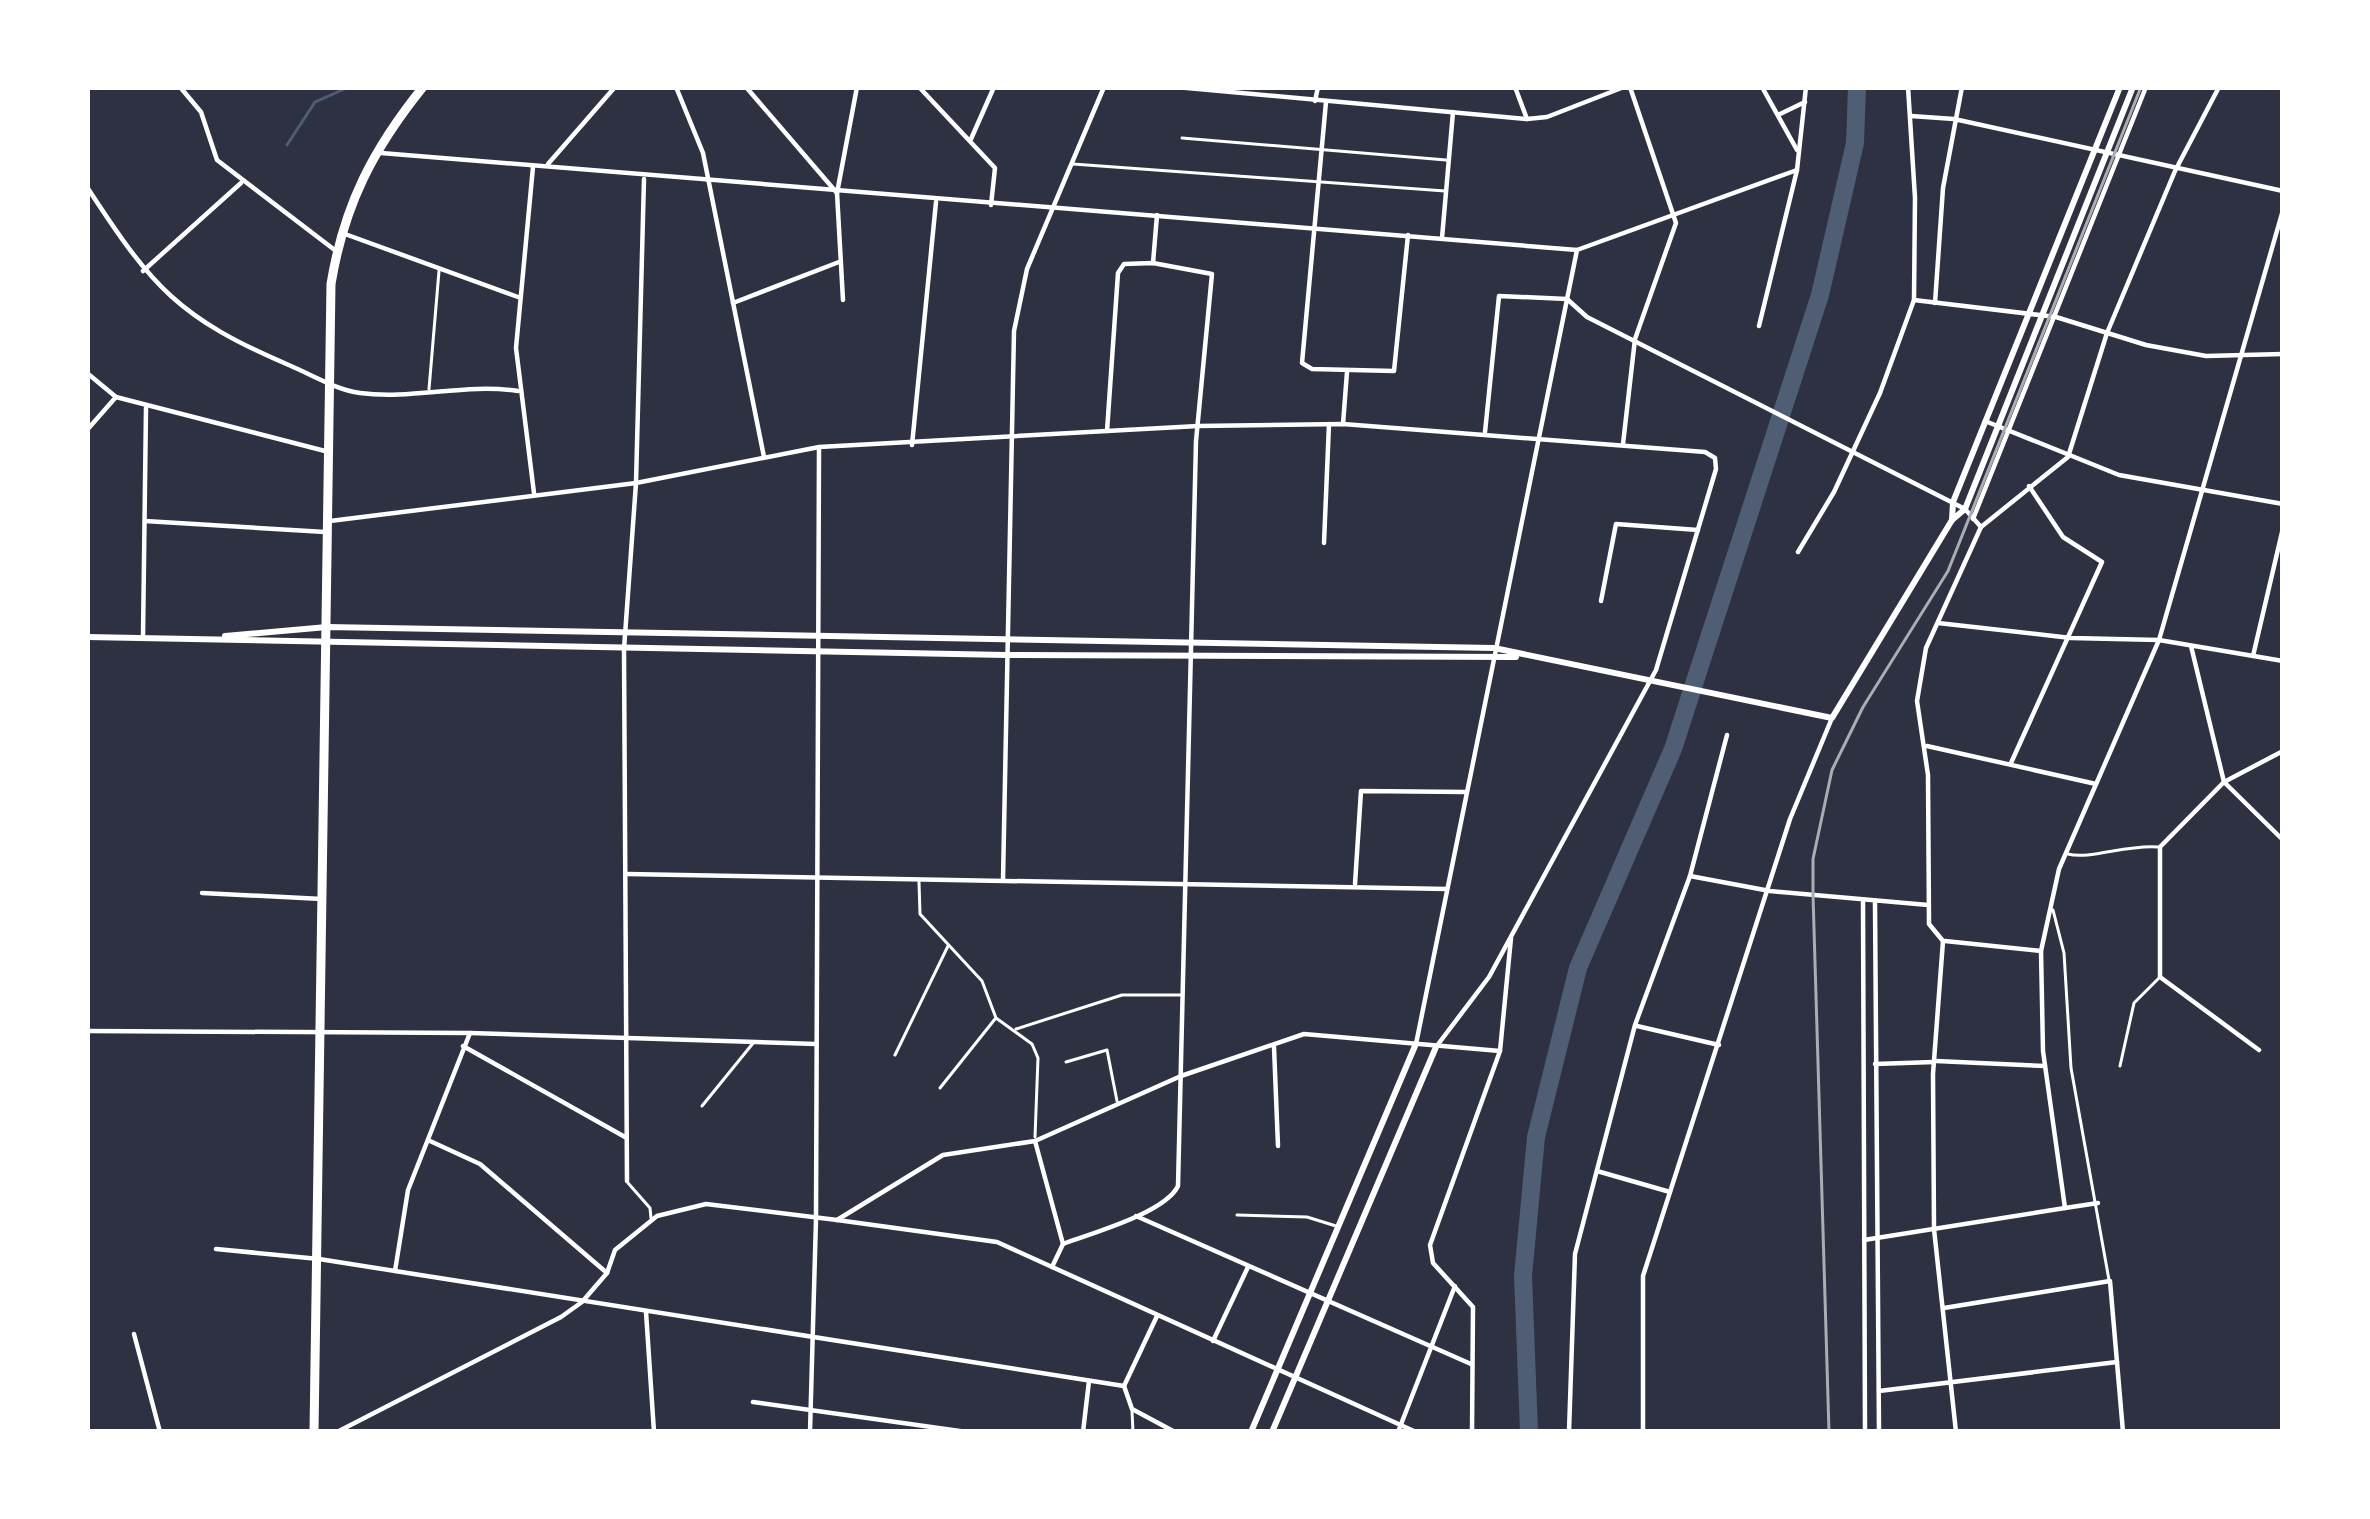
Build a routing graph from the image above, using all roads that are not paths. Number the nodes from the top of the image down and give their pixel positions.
1 (180, 87) edge
2 (423, 87) edge
3 (615, 87) edge
4 (676, 87) edge
5 (746, 87) edge
6 (856, 87) edge
7 (919, 87) edge
8 (994, 87) edge
9 (1104, 87) edge
10 (1176, 87) edge
11 (1318, 87) edge
12 (1515, 87) edge
13 (1627, 87) edge
14 (1762, 87) edge
15 (1806, 87) edge
16 (1908, 87) edge
17 (1962, 87) edge
18 (2120, 87) edge
19 (2133, 87) edge
20 (2146, 87) edge
21 (2219, 87) edge
22 (1213, 89) edge
23 (1315, 100) junction
24 (1806, 101) junction
25 (1326, 102) junction
26 (1453, 112) junction
27 (1778, 116) junction
28 (1911, 116) junction
29 (1528, 119) junction
30 (1954, 119) junction
31 (1183, 138) dead end
32 (970, 139) junction
33 (2095, 150) junction
34 (2108, 150) junction
35 (1322, 151) junction
36 (374, 152) junction
37 (1798, 152) junction
38 (2119, 154) junction
39 (1448, 160) junction
40 (1072, 164) junction
41 (533, 167) junction
42 (546, 167) junction
43 (1797, 170) junction
44 (2175, 171) junction
45 (644, 177) junction
46 (1319, 181) junction
47 (242, 182) junction
48 (706, 184) junction
49 (87, 187) edge
50 (2283, 190) edge
51 (1445, 191) junction
52 (837, 193) junction
53 (936, 202) junction
54 (991, 205) junction
55 (1052, 208) junction
56 (2283, 210) edge
57 (1676, 213) junction
58 (1157, 215) junction
59 (1315, 227) junction
60 (340, 232) junction
61 (1408, 236) junction
62 (1442, 238) junction
63 (1577, 250) junction
64 (336, 251) junction
65 (839, 262) junction
66 (1153, 262) junction
67 (439, 270) junction
68 (142, 271) junction
69 (518, 297) junction
70 (1567, 299) junction
71 (843, 300) dead end
72 (1914, 300) junction
73 (733, 303) junction
74 (1936, 303) junction
75 (2027, 315) junction
76 (2042, 316) junction
77 (2056, 317) junction
78 (1759, 326) dead end
79 (2107, 333) junction
80 (1635, 339) junction
81 (2238, 354) junction
82 (2283, 354) edge
83 (1347, 372) junction
84 (87, 373) edge
85 (328, 382) junction
86 (428, 389) junction
87 (518, 391) junction
88 (116, 397) junction
89 (146, 406) junction
90 (1985, 421) junction
91 (1329, 424) junction
92 (1343, 424) junction
93 (1198, 426) junction
94 (1998, 428) junction
95 (87, 430) edge
96 (1107, 431) junction
97 (1485, 432) junction
98 (2007, 433) junction
99 (1538, 439) junction
100 (1011, 440) junction
101 (912, 445) junction
102 (1623, 445) junction
103 (819, 447) junction
104 (330, 452) junction
105 (764, 457) junction
106 (2068, 457) junction
107 (636, 483) junction
108 (2029, 486) junction
109 (2204, 491) junction
110 (534, 493) junction
111 (1953, 502) junction
112 (2283, 504) edge
113 (1965, 508) junction
114 (1973, 519) junction
115 (1952, 520) junction
116 (145, 521) junction
117 (330, 527) junction
118 (1981, 527) junction
119 (2283, 528) edge
120 (1698, 530) junction
121 (1324, 543) dead end
122 (1798, 552) dead end
123 (1601, 601) dead end
124 (1936, 623) junction
125 (327, 627) junction
126 (628, 631) junction
127 (817, 633) junction
128 (226, 636) junction
129 (87, 637) edge
130 (143, 637) junction
131 (1006, 638) junction
132 (2071, 638) junction
133 (2159, 640) junction
134 (1192, 642) junction
135 (327, 644) junction
136 (2191, 646) junction
137 (816, 647) junction
138 (1494, 648) junction
139 (624, 649) junction
140 (1191, 652) junction
141 (1006, 655) junction
142 (1520, 657) junction
143 (2252, 658) junction
144 (1492, 660) junction
145 (2283, 662) edge
146 (1648, 684) junction
147 (1832, 718) junction
148 (1727, 735) dead end
149 (2283, 741) edge
150 (1927, 746) junction
151 (2280, 753) edge
152 (2011, 763) junction
153 (2224, 782) junction
154 (2096, 784) junction
155 (1466, 792) junction
156 (2283, 840) edge
157 (2160, 848) junction
158 (2066, 854) junction
159 (627, 874) junction
160 (1690, 876) junction
161 (817, 880) junction
162 (919, 880) junction
163 (1003, 881) junction
164 (1187, 882) junction
165 (1355, 885) junction
166 (1447, 889) junction
167 (1770, 890) junction
168 (202, 892) dead end
169 (322, 899) junction
170 (1864, 902) junction
171 (1875, 903) junction
172 (1929, 905) junction
173 (2053, 910) junction
174 (1512, 934) junction
175 (1943, 940) junction
176 (949, 945) junction
177 (2041, 951) junction
178 (2160, 977) junction
179 (1183, 995) junction
180 (996, 1018) junction
181 (1635, 1025) junction
182 (1014, 1029) junction
183 (87, 1031) edge
184 (320, 1032) junction
185 (470, 1033) junction
186 (624, 1041) junction
187 (754, 1042) junction
188 (816, 1044) junction
189 (1719, 1045) junction
190 (463, 1046) junction
191 (1415, 1046) junction
192 (1274, 1047) junction
193 (1436, 1047) junction
194 (1500, 1051) junction
195 (2259, 1051) dead end
196 (895, 1055) dead end
197 (1936, 1061) junction
198 (1066, 1062) dead end
199 (1875, 1064) junction
200 (2045, 1066) junction
201 (2120, 1066) dead end
202 (1181, 1076) junction
203 (940, 1088) dead end
204 (1118, 1104) junction
205 (702, 1106) dead end
206 (626, 1137) junction
207 (428, 1140) junction
208 (1035, 1141) junction
209 (1278, 1146) dead end
210 (1597, 1171) junction
211 (627, 1180) joint
212 (1670, 1192) junction
213 (2098, 1203) junction
214 (2065, 1208) junction
215 (1238, 1215) dead end
216 (1136, 1216) junction
217 (651, 1220) junction
218 (816, 1220) junction
219 (837, 1220) junction
220 (1338, 1226) junction
221 (1934, 1229) junction
222 (1878, 1238) junction
223 (1864, 1240) junction
224 (1063, 1244) junction
225 (216, 1249) dead end
226 (319, 1259) junction
227 (1052, 1267) junction
228 (1248, 1268) junction
229 (395, 1271) junction
230 (607, 1273) junction
231 (2110, 1281) junction
232 (1456, 1283) junction
233 (1309, 1294) junction
234 (1325, 1301) junction
235 (582, 1302) junction
236 (1944, 1308) junction
237 (646, 1312) junction
238 (1156, 1316) junction
239 (134, 1334) dead end
240 (812, 1337) junction
241 (1213, 1341) junction
242 (1432, 1348) junction
243 (2117, 1362) junction
244 (1471, 1364) junction
245 (1276, 1372) junction
246 (1293, 1380) junction
247 (1089, 1381) junction
248 (1124, 1386) junction
249 (1952, 1386) junction
250 (1879, 1391) junction
251 (753, 1402) dead end
252 (811, 1408) junction
253 (1132, 1409) junction
254 (915, 1428) edge
255 (1399, 1429) edge
256 (160, 1432) edge
257 (314, 1432) edge
258 (337, 1432) edge
259 (654, 1432) edge
260 (810, 1432) edge
261 (967, 1432) edge
262 (1083, 1432) edge
263 (1132, 1432) edge
264 (1175, 1432) edge
265 (1251, 1432) edge
266 (1272, 1432) edge
267 (1416, 1432) edge
268 (1472, 1432) edge
269 (1569, 1432) edge
270 (1643, 1432) edge
271 (1865, 1432) edge
272 (1879, 1432) edge
273 (1956, 1432) edge
274 (2123, 1432) edge

1 - 47 street
2 - 36 highway
3 - 42 street
4 - 48 street
5 - 52 street
6 - 52 street
7 - 32 street
8 - 32 street
9 - 40 street
10 - 22 street
11 - 23 street
12 - 29 street
13 - 29 street
13 - 57 street
14 - 27 street
15 - 24 street
16 - 28 street
17 - 30 street
18 - 33 street
19 - 34 street
20 - 38 street
21 - 44 street
22 - 23 street
23 - 25 street
24 - 27 street
24 - 37 street
25 - 26 street
25 - 35 street
26 - 29 street
26 - 39 street
27 - 37 street
28 - 30 street
28 - 72 street
30 - 33 street
30 - 74 street
31 - 35 lane
32 - 54 street
33 - 34 street
33 - 75 street
34 - 38 street
34 - 76 street
35 - 39 lane
35 - 46 street
36 - 41 street
36 - 60 highway
37 - 43 street
38 - 44 street
38 - 77 street
39 - 51 street
40 - 46 lane
40 - 55 street
41 - 42 street
41 - 69 street
42 - 45 street
43 - 57 street
43 - 78 street
44 - 50 street
44 - 79 street
45 - 48 street
45 - 107 street
46 - 51 lane
46 - 59 street
47 - 64 street
47 - 68 street
48 - 52 street
48 - 73 street
49 - 68 street
51 - 62 street
52 - 53 street
52 - 65 street
53 - 54 street
53 - 101 street
54 - 55 street
55 - 58 street
55 - 100 street
56 - 81 street
57 - 63 street
57 - 80 street
58 - 59 street
58 - 66 street
59 - 61 street
59 - 83 street
60 - 64 highway
60 - 67 street
61 - 62 street
61 - 83 street
62 - 63 street
63 - 70 street
64 - 85 highway
65 - 71 street
65 - 73 street
66 - 93 street
66 - 96 street
67 - 69 street
67 - 86 lane
68 - 85 street
69 - 87 street
70 - 80 street
70 - 97 street
70 - 99 street
72 - 74 street
72 - 122 street
73 - 105 street
74 - 75 street
75 - 76 street
75 - 90 street
76 - 77 street
76 - 94 street
77 - 79 street
77 - 98 street
79 - 81 street
79 - 106 street
80 - 102 street
80 - 111 street
81 - 82 street
81 - 109 street
83 - 92 street
84 - 88 street
85 - 86 street
85 - 104 highway
86 - 87 street
87 - 110 street
88 - 89 street
88 - 95 street
89 - 104 street
89 - 116 street
90 - 94 street
90 - 111 street
91 - 92 street
91 - 93 street
91 - 121 street
92 - 97 street
93 - 96 street
93 - 134 street
94 - 98 street
94 - 113 street
96 - 100 street
97 - 99 street
98 - 106 street
98 - 114 street
99 - 102 street
99 - 138 street
100 - 101 street
100 - 131 street
101 - 103 street
102 - 120 street
103 - 105 street
103 - 127 street
104 - 117 highway
105 - 107 street
106 - 108 street
106 - 109 street
107 - 110 street
107 - 126 street
108 - 118 street
108 - 132 street
109 - 112 street
109 - 133 street
110 - 117 street
111 - 113 street
111 - 115 street
113 - 114 street
113 - 115 street
114 - 118 street
115 - 147 street
116 - 117 street
116 - 130 street
117 - 125 highway
118 - 124 street
119 - 143 street
120 - 123 street
120 - 146 street
124 - 132 street
124 - 150 street
125 - 126 street
125 - 128 street
125 - 135 highway
126 - 127 street
126 - 139 street
127 - 131 street
127 - 137 street
128 - 130 street
128 - 135 street
129 - 130 street
131 - 134 street
131 - 141 street
132 - 133 street
132 - 152 street
133 - 136 street
133 - 154 street
134 - 138 street
134 - 140 street
135 - 139 street
135 - 169 highway
136 - 143 street
136 - 153 street
137 - 139 street
137 - 141 street
137 - 161 street
138 - 142 street
138 - 144 street
139 - 159 street
140 - 141 street
140 - 144 street
140 - 164 street
141 - 163 street
142 - 144 street
142 - 146 street
143 - 145 street
144 - 155 street
146 - 147 street
146 - 174 street
147 - 167 street
148 - 160 street
149 - 151 street
150 - 152 street
150 - 172 street
151 - 153 street
152 - 154 street
153 - 156 street
153 - 157 street
154 - 158 street
155 - 165 street
155 - 166 street
157 - 158 lane
157 - 178 street
158 - 173 street
159 - 161 street
159 - 186 street
160 - 167 street
160 - 181 street
161 - 162 street
161 - 188 street
162 - 163 street
162 - 176 lane
163 - 164 street
164 - 165 street
164 - 179 street
165 - 166 street
166 - 191 street
167 - 170 street
167 - 189 street
168 - 169 street
169 - 184 highway
170 - 171 street
170 - 223 street
171 - 172 street
171 - 199 street
172 - 175 street
173 - 177 street
173 - 213 lane
174 - 193 street
174 - 194 street
175 - 177 street
175 - 197 street
176 - 180 lane
176 - 196 lane
177 - 200 street
178 - 195 street
178 - 201 lane
179 - 182 lane
179 - 202 street
180 - 182 lane
180 - 203 lane
181 - 189 street
181 - 210 street
182 - 208 lane
183 - 184 street
184 - 185 street
184 - 226 highway
185 - 186 street
185 - 190 street
186 - 187 street
186 - 206 street
187 - 188 street
187 - 205 lane
188 - 218 street
189 - 212 street
190 - 206 street
190 - 207 street
191 - 192 street
191 - 193 street
191 - 220 street
192 - 202 street
192 - 209 street
193 - 194 street
193 - 234 street
194 - 232 street
197 - 199 street
197 - 200 street
197 - 221 street
198 - 204 lane
199 - 222 street
200 - 214 street
202 - 204 street
202 - 216 street
204 - 208 street
206 - 211 street
207 - 229 street
207 - 230 street
208 - 219 street
208 - 224 street
210 - 212 street
210 - 269 street
211 - 217 lane
212 - 270 street
213 - 214 street
213 - 231 lane
214 - 221 street
215 - 220 lane
216 - 224 street
216 - 228 street
217 - 218 street
217 - 230 street
218 - 219 street
218 - 240 street
219 - 227 street
220 - 233 street
221 - 222 street
221 - 236 street
222 - 223 street
222 - 250 street
223 - 271 street
224 - 227 street
225 - 226 street
226 - 229 street
226 - 257 highway
227 - 238 street
228 - 233 street
228 - 241 street
229 - 235 street
230 - 235 street
231 - 236 street
231 - 243 street
232 - 242 street
232 - 244 street
233 - 234 street
233 - 245 street
234 - 242 street
234 - 246 street
235 - 237 street
235 - 258 street
236 - 249 street
237 - 240 street
237 - 259 street
238 - 241 street
238 - 248 street
239 - 256 street
240 - 247 street
240 - 252 street
241 - 245 street
242 - 244 street
242 - 255 street
243 - 249 street
243 - 274 street
244 - 268 street
245 - 246 street
245 - 265 street
246 - 255 street
246 - 266 street
247 - 248 street
247 - 262 street
248 - 253 street
249 - 250 street
249 - 273 street
250 - 272 street
251 - 252 street
252 - 254 street
252 - 260 street
253 - 263 lane
253 - 264 street
254 - 261 street
255 - 267 street

